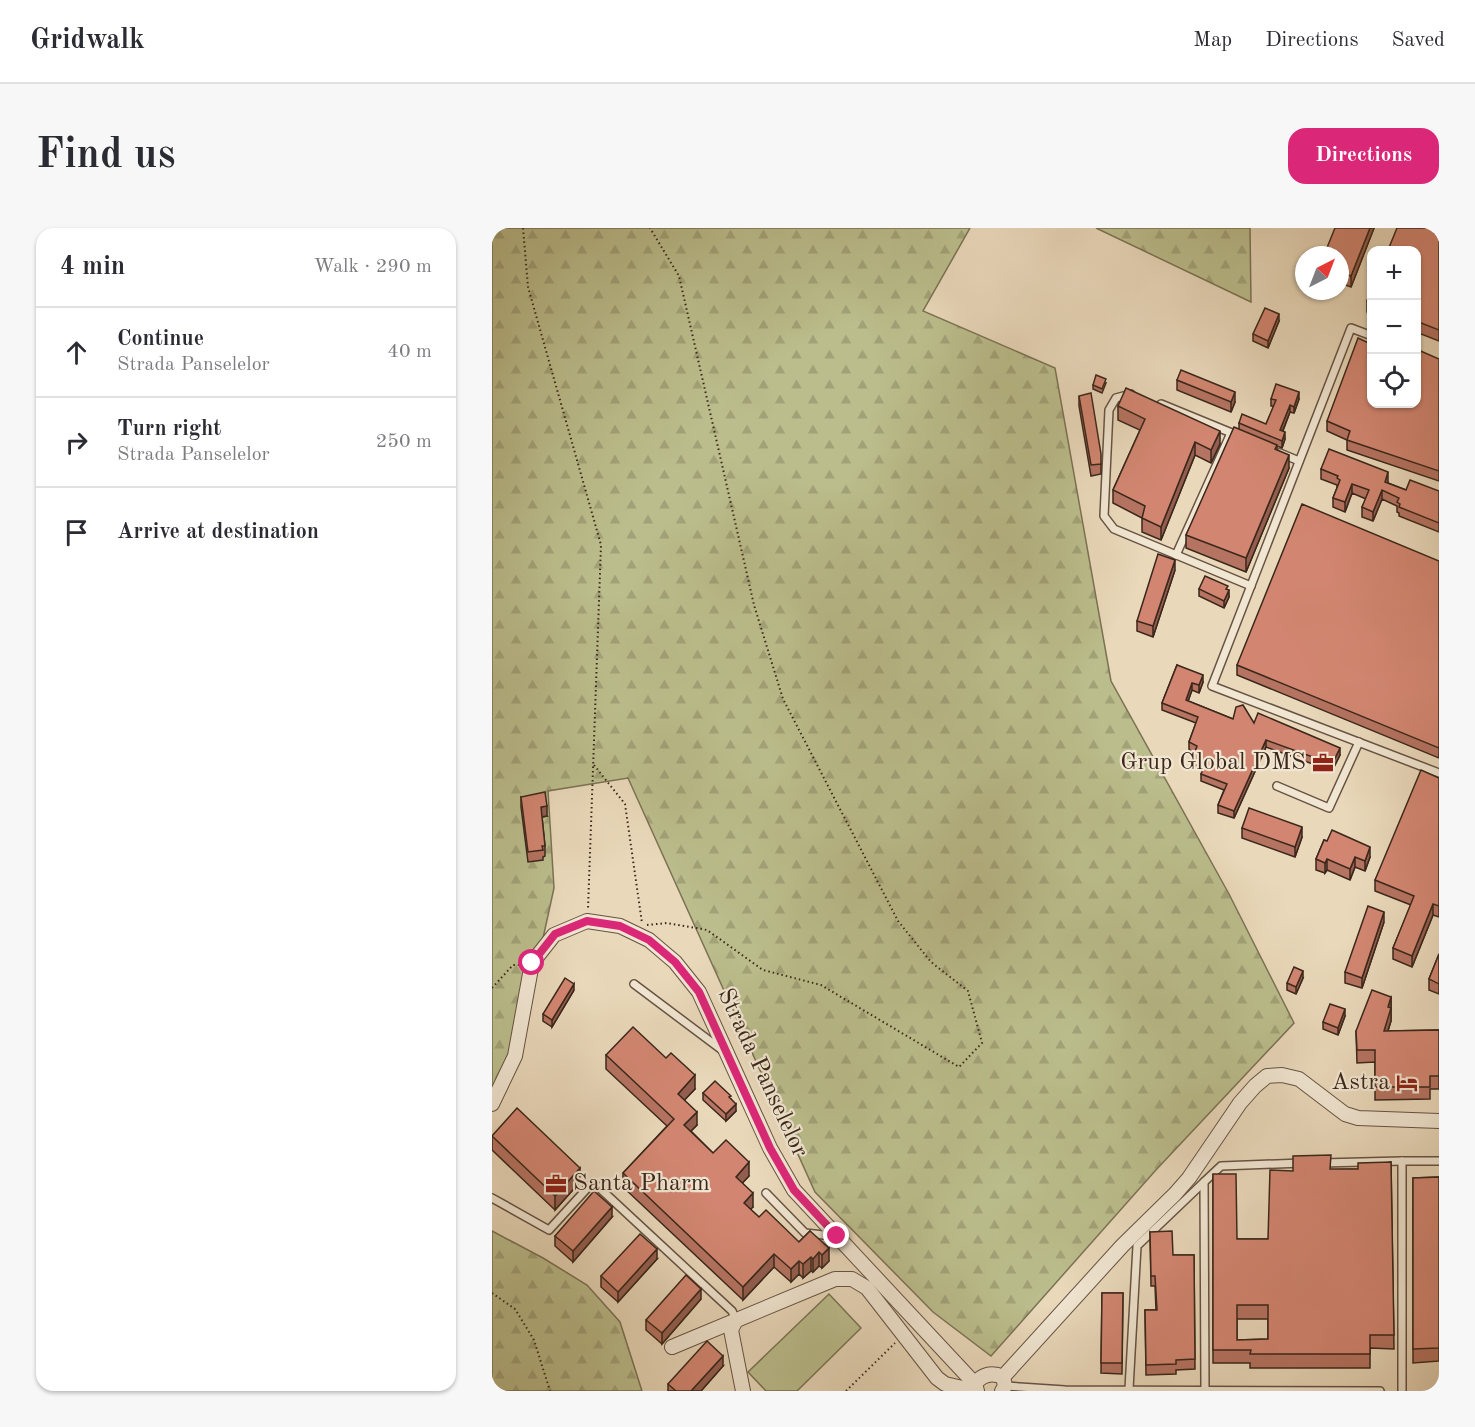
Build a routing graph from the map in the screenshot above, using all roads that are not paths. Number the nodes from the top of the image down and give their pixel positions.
1 (1367, 334) edge
2 (1134, 394) edge
3 (1155, 402) edge
4 (1231, 433) junction
5 (1250, 441) edge
6 (1270, 449) edge
7 (1299, 460) junction
8 (1176, 555) junction
9 (1251, 586) junction
10 (1359, 742) junction
11 (1439, 773) edge
12 (1277, 786) dead end
13 (634, 984) dead end
14 (729, 1055) junction
15 (492, 1104) edge
16 (1439, 1121) edge
17 (1401, 1161) junction
18 (1439, 1161) edge
19 (1204, 1182) junction
20 (766, 1192) dead end
21 (492, 1198) edge
22 (837, 1236) junction
23 (736, 1320) junction
24 (672, 1347) dead end
25 (1003, 1385) edge
26 (976, 1388) edge
27 (1129, 1389) junction
28 (1048, 1390) edge
29 (1205, 1390) edge
30 (743, 1391) edge
31 (1308, 1391) edge
32 (1380, 1391) edge
33 (1402, 1391) edge

1 - 7 lane
2 - 8 lane
3 - 4 lane
4 - 5 lane
4 - 8 lane
6 - 7 lane
7 - 9 lane
8 - 9 lane
9 - 10 lane
10 - 11 lane
10 - 12 lane
13 - 14 lane
14 - 15 street, Strada Panselelor
14 - 22 street, Strada Panselelor
16 - 25 street
17 - 18 lane
17 - 19 lane
17 - 33 lane
19 - 27 lane
19 - 29 lane
20 - 22 lane
21 - 23 lane
22 - 26 street, Strada Panselelor
23 - 24 street
23 - 26 street
23 - 30 street
25 - 26 street
25 - 28 lane
27 - 28 lane
27 - 29 lane
29 - 31 lane
31 - 32 lane

